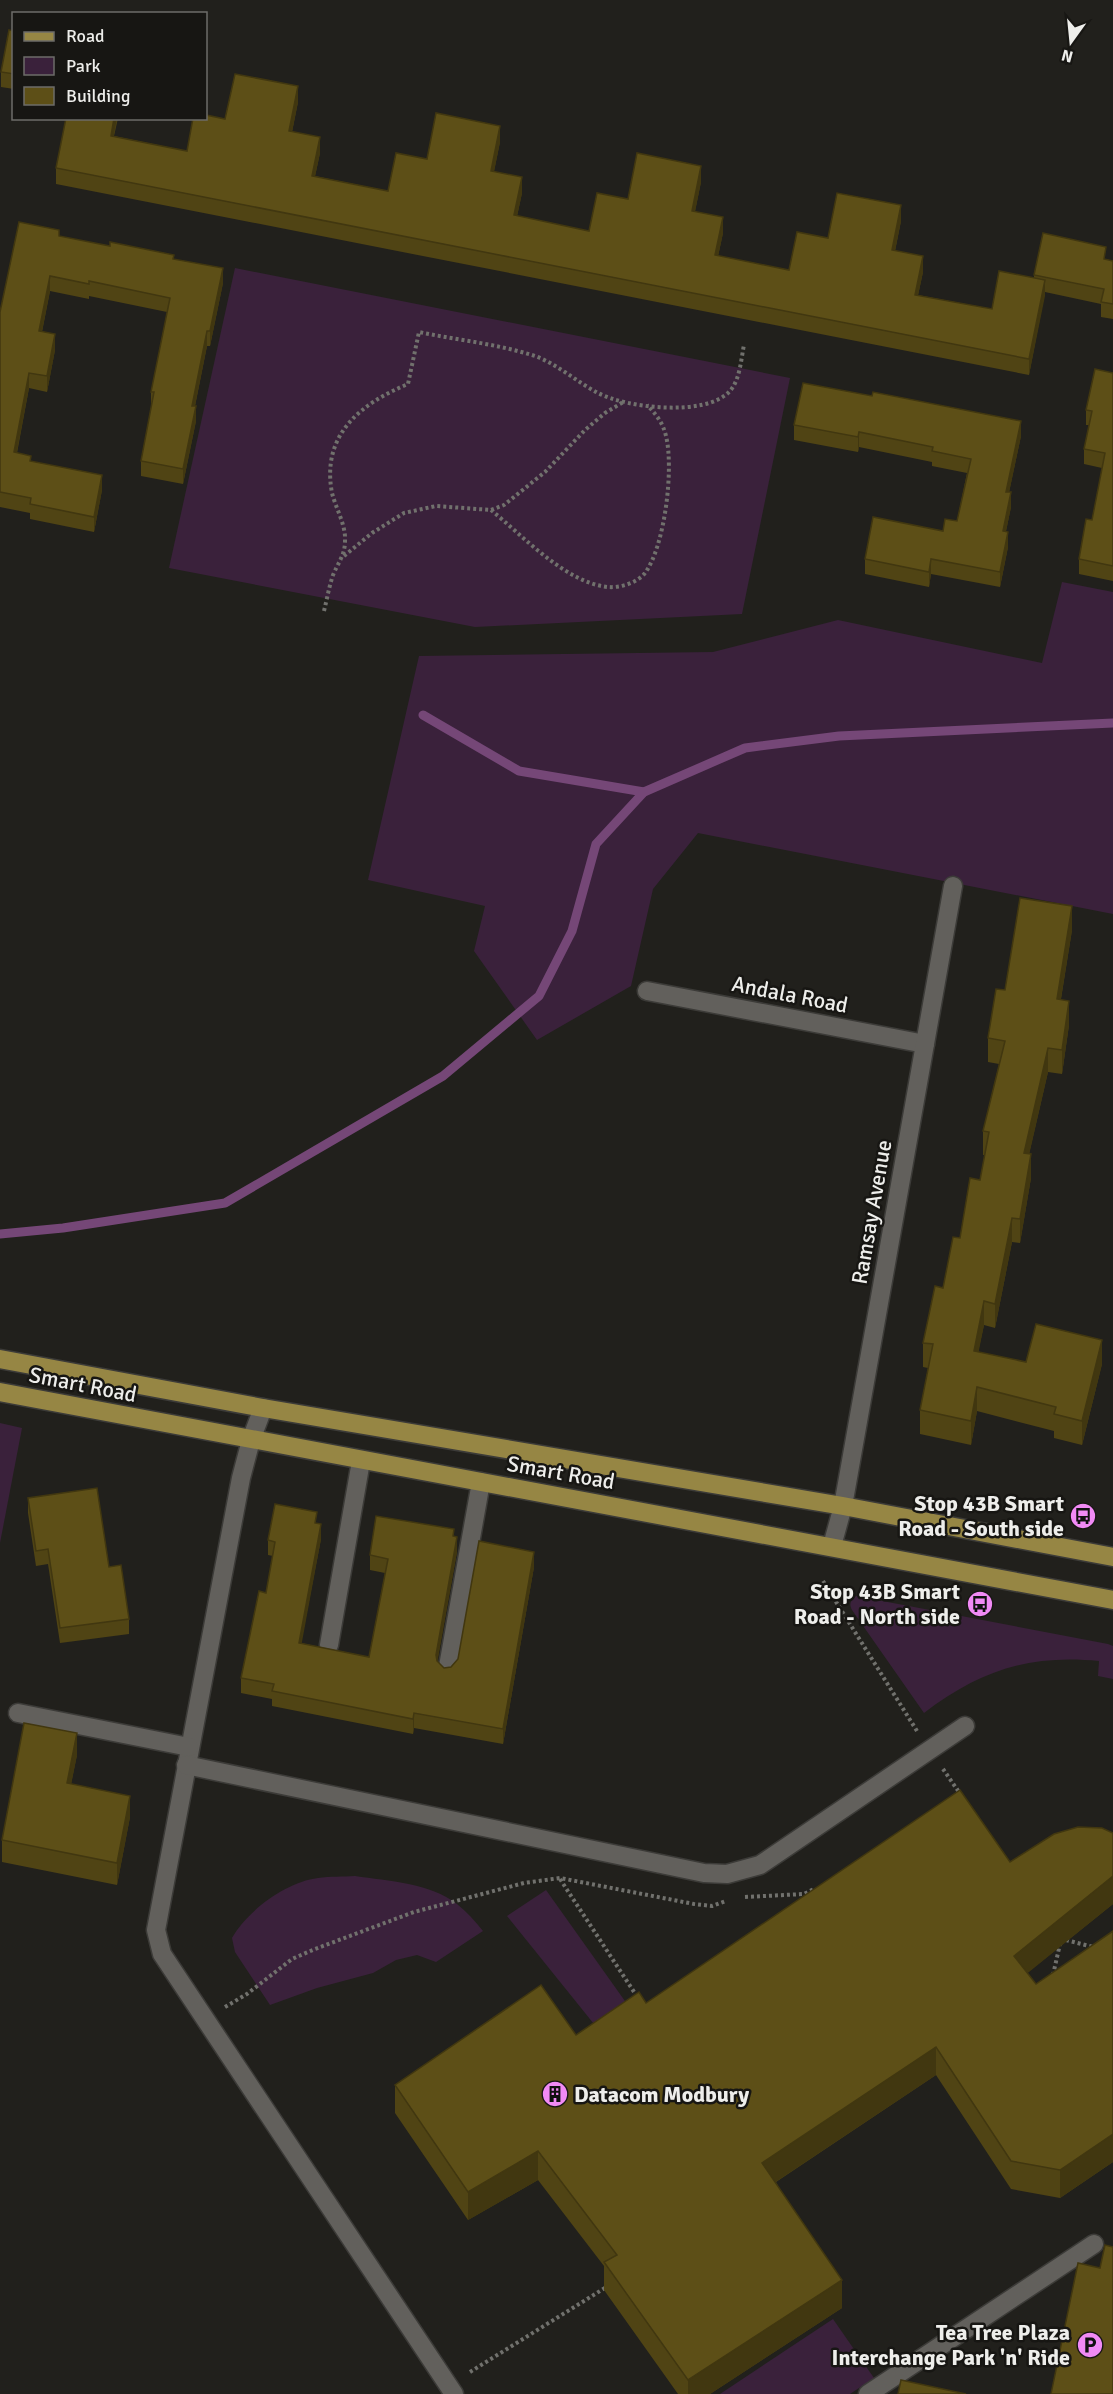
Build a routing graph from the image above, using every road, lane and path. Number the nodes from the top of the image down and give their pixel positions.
1 (744, 345) dead end
2 (625, 401) junction
3 (646, 405) junction
4 (491, 510) junction
5 (344, 557) junction
6 (324, 611) dead end
7 (953, 886) dead end
8 (647, 992) dead end
9 (925, 1044) junction
10 (0, 1359) edge
11 (0, 1392) edge
12 (263, 1408) junction
13 (251, 1440) junction
14 (361, 1461) junction
15 (481, 1482) junction
16 (843, 1506) junction
17 (832, 1546) junction
18 (1113, 1557) edge
19 (1113, 1600) edge
20 (329, 1645) dead end
21 (447, 1672) edge
22 (18, 1713) dead end
23 (965, 1726) dead end
24 (187, 1756) junction
25 (560, 1878) junction
26 (820, 1886) edge
27 (739, 1897) dead end
28 (730, 1900) dead end
29 (1095, 1947) edge
30 (1052, 1980) edge
31 (644, 2007) edge
32 (205, 2020) junction
33 (1094, 2244) dead end
34 (610, 2285) edge
35 (451, 2390) edge
36 (868, 2394) edge

1 - 3 path
2 - 3 path
2 - 4 path
2 - 5 path
3 - 4 path
4 - 5 path
5 - 6 path
7 - 9 street, Ramsay Avenue
8 - 9 street, Andala Road
9 - 16 street, Ramsay Avenue
10 - 12 main road, Smart Road
11 - 13 main road, Smart Road
12 - 13 street
12 - 16 main road, Smart Road
13 - 14 main road, Smart Road
13 - 24 street
14 - 15 main road, Smart Road
14 - 20 street
15 - 17 main road, Smart Road
15 - 21 street
16 - 17 street, Ramsay Avenue
16 - 18 main road, Smart Road
17 - 19 main road, Smart Road
22 - 24 street
23 - 24 street
24 - 32 street
25 - 28 path
25 - 31 path
25 - 32 path
26 - 27 path
29 - 30 path
32 - 35 street
33 - 36 street
34 - 35 path

